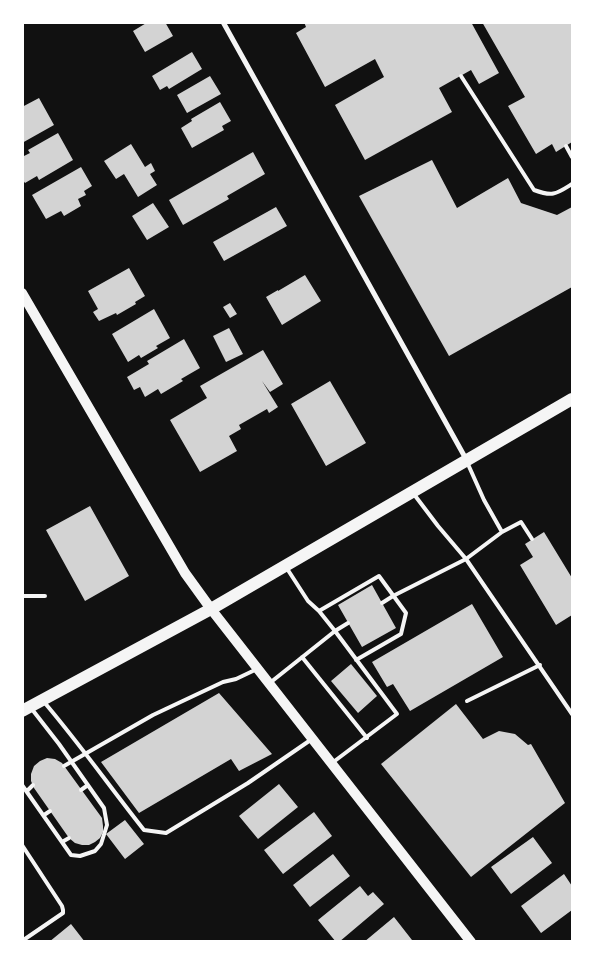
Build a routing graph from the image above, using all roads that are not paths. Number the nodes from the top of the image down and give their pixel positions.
1 (223, 22) edge
2 (461, 76) dead end
3 (566, 146) dead end
4 (572, 157) edge
5 (572, 184) edge
6 (22, 293) edge
7 (572, 399) edge
8 (467, 460) junction
9 (412, 492) junction
10 (502, 532) junction
11 (532, 539) dead end
12 (466, 559) junction
13 (285, 566) junction
14 (22, 596) edge
15 (45, 596) dead end
16 (394, 596) junction
17 (382, 603) dead end
18 (211, 610) junction
19 (319, 611) junction
20 (348, 623) dead end
21 (335, 631) junction
22 (302, 657) junction
23 (356, 660) junction
24 (540, 665) junction
25 (257, 669) junction
26 (269, 684) junction
27 (467, 701) dead end
28 (32, 706) edge
29 (572, 714) edge
30 (366, 738) junction
31 (312, 739) junction
32 (86, 754) junction
33 (72, 762) junction
34 (331, 763) junction
35 (64, 766) dead end
36 (22, 785) edge
37 (33, 785) dead end
38 (88, 785) junction
39 (81, 790) dead end
40 (27, 791) junction
41 (50, 811) dead end
42 (105, 813) junction
43 (44, 816) junction
44 (100, 816) dead end
45 (69, 838) dead end
46 (62, 842) junction
47 (22, 846) edge
48 (22, 941) edge
49 (471, 942) edge

1 - 8 street
2 - 5 lane
3 - 4 lane
6 - 18 main road
7 - 8 main road
8 - 9 main road
8 - 10 lane
9 - 12 lane
9 - 13 main road
10 - 11 lane
10 - 12 lane
12 - 16 lane
12 - 24 lane
13 - 18 main road
13 - 19 lane
14 - 15 lane
16 - 17 lane
16 - 19 lane
16 - 23 lane
18 - 25 main road
18 - 28 main road
19 - 21 lane
20 - 21 lane
21 - 22 lane
21 - 23 lane
22 - 26 lane
22 - 30 lane
23 - 30 lane
24 - 27 lane
24 - 29 lane
25 - 26 main road
25 - 32 lane
26 - 31 main road
28 - 32 lane
28 - 33 lane
30 - 34 lane
31 - 32 lane
31 - 34 main road
32 - 33 lane
33 - 35 lane
33 - 38 lane
34 - 49 main road
36 - 40 lane
37 - 40 lane
38 - 39 lane
38 - 42 lane
40 - 43 lane
41 - 43 lane
42 - 44 lane
42 - 46 lane
43 - 46 lane
45 - 46 lane
47 - 48 lane

